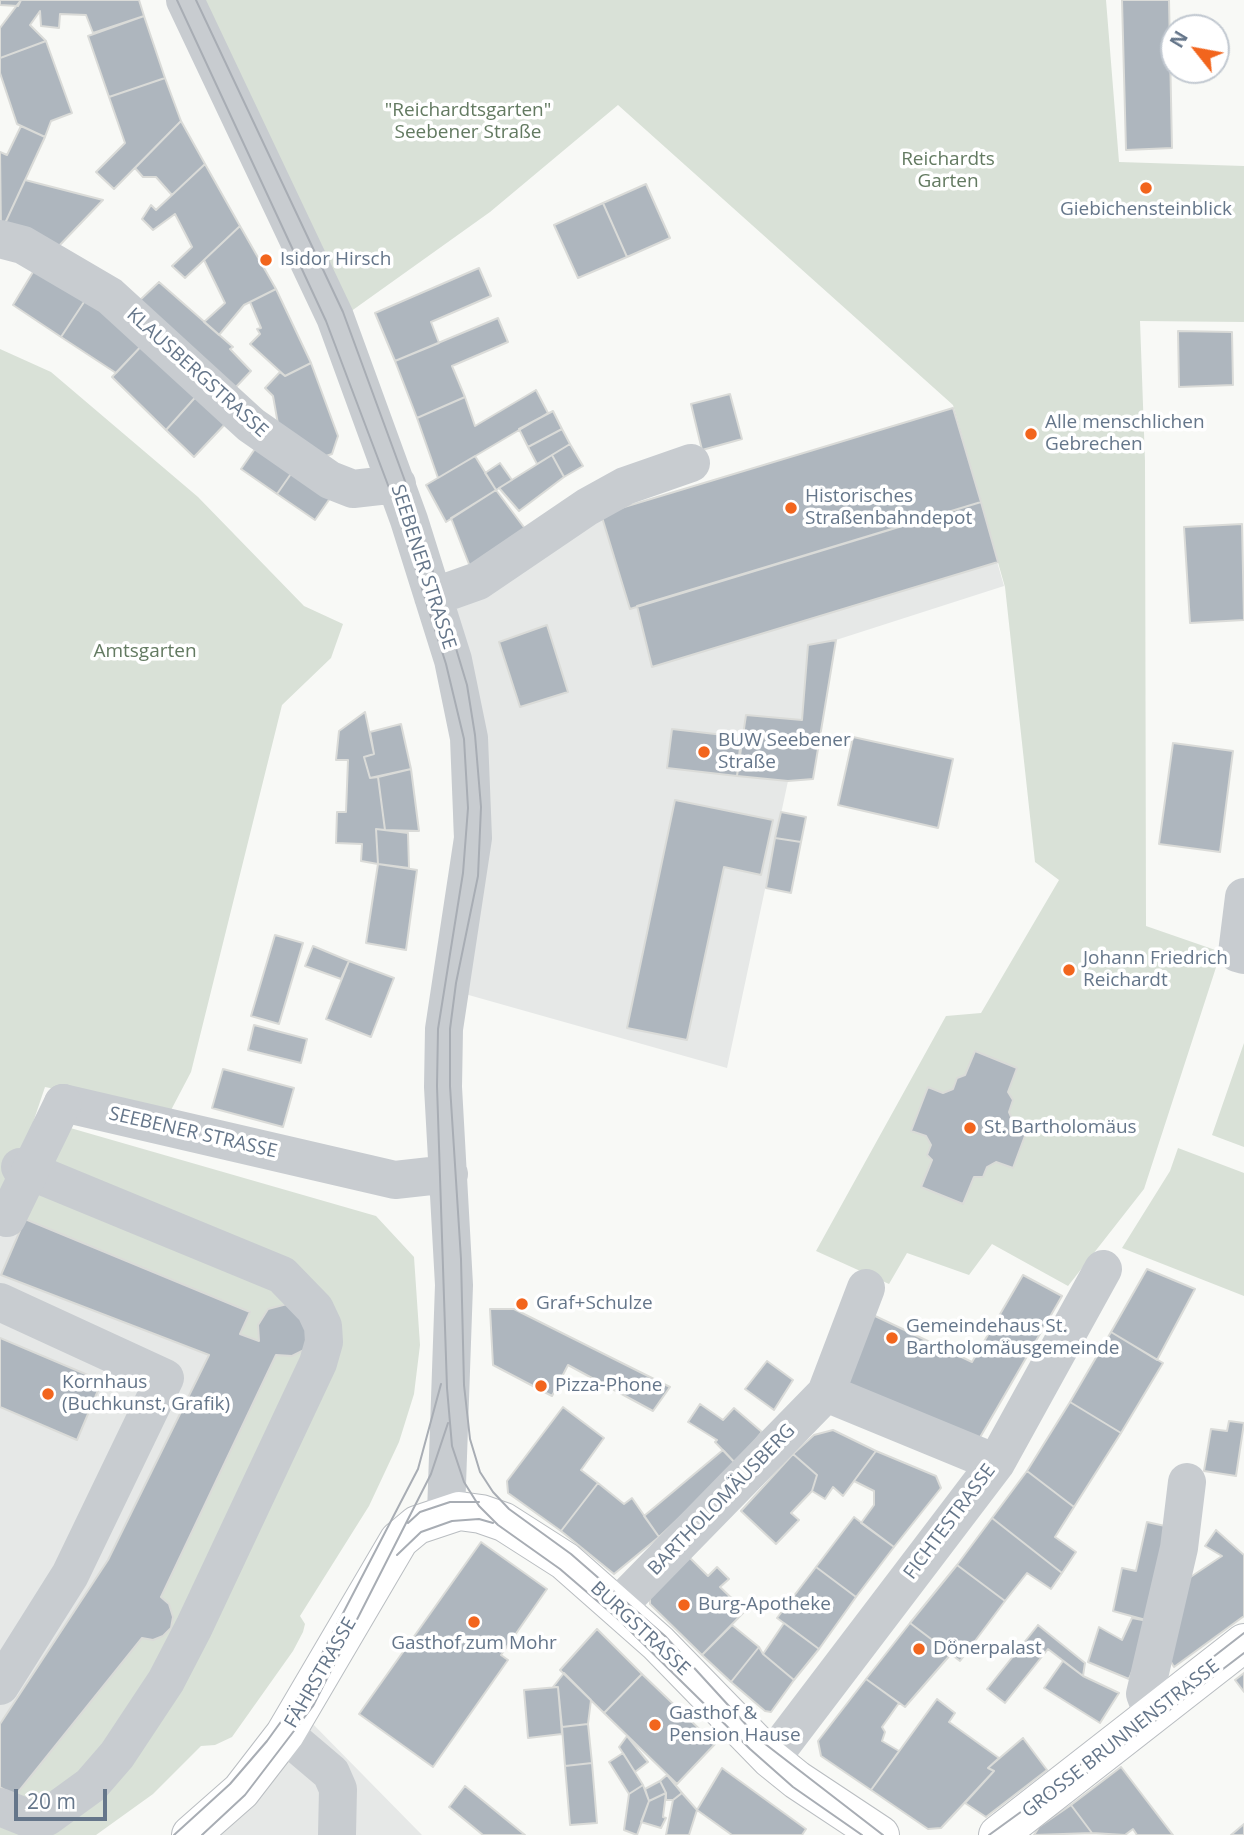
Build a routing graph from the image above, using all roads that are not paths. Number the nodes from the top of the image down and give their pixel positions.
1 (185, 0) edge
2 (0, 239) edge
3 (691, 463) dead end
4 (397, 484) junction
5 (433, 597) junction
6 (1244, 897) edge
7 (1244, 955) edge
8 (20, 1167) dead end
9 (449, 1174) junction
10 (4, 1223) edge
11 (1103, 1269) dead end
12 (866, 1288) dead end
13 (0, 1302) edge
14 (826, 1393) junction
15 (996, 1463) junction
16 (1187, 1482) dead end
17 (446, 1513) junction
18 (629, 1595) junction
19 (1244, 1643) edge
20 (0, 1686) edge
21 (1152, 1713) junction
22 (285, 1734) junction
23 (771, 1759) junction
24 (0, 1807) edge
25 (41, 1828) edge
26 (191, 1835) edge
27 (337, 1835) edge
28 (880, 1835) edge
29 (998, 1835) edge

1 - 4 street, SEEBENER STRASSE
2 - 4 street, KLAUSBERGSTRASSE
3 - 5 street
4 - 5 street, SEEBENER STRASSE
5 - 9 street, SEEBENER STRASSE
6 - 7 street
8 - 25 street
9 - 10 street, SEEBENER STRASSE, bridge
9 - 17 street, SEEBENER STRASSE
11 - 15 street, FICHTESTRASSE
12 - 14 street, BARTHOLOMÄUSBERG
13 - 20 street
14 - 15 street
14 - 18 street, BARTHOLOMÄUSBERG
15 - 23 street, FICHTESTRASSE
16 - 21 street
17 - 18 main road, BURGSTRASSE
17 - 22 main road, FÄHRSTRASSE
18 - 23 main road, BURGSTRASSE
19 - 21 main road, GROSSE BRUNNENSTRASSE
21 - 29 main road, GROSSE BRUNNENSTRASSE
22 - 26 main road, FÄHRSTRASSE
22 - 27 street
23 - 28 main road, BURGSTRASSE
24 - 25 street

